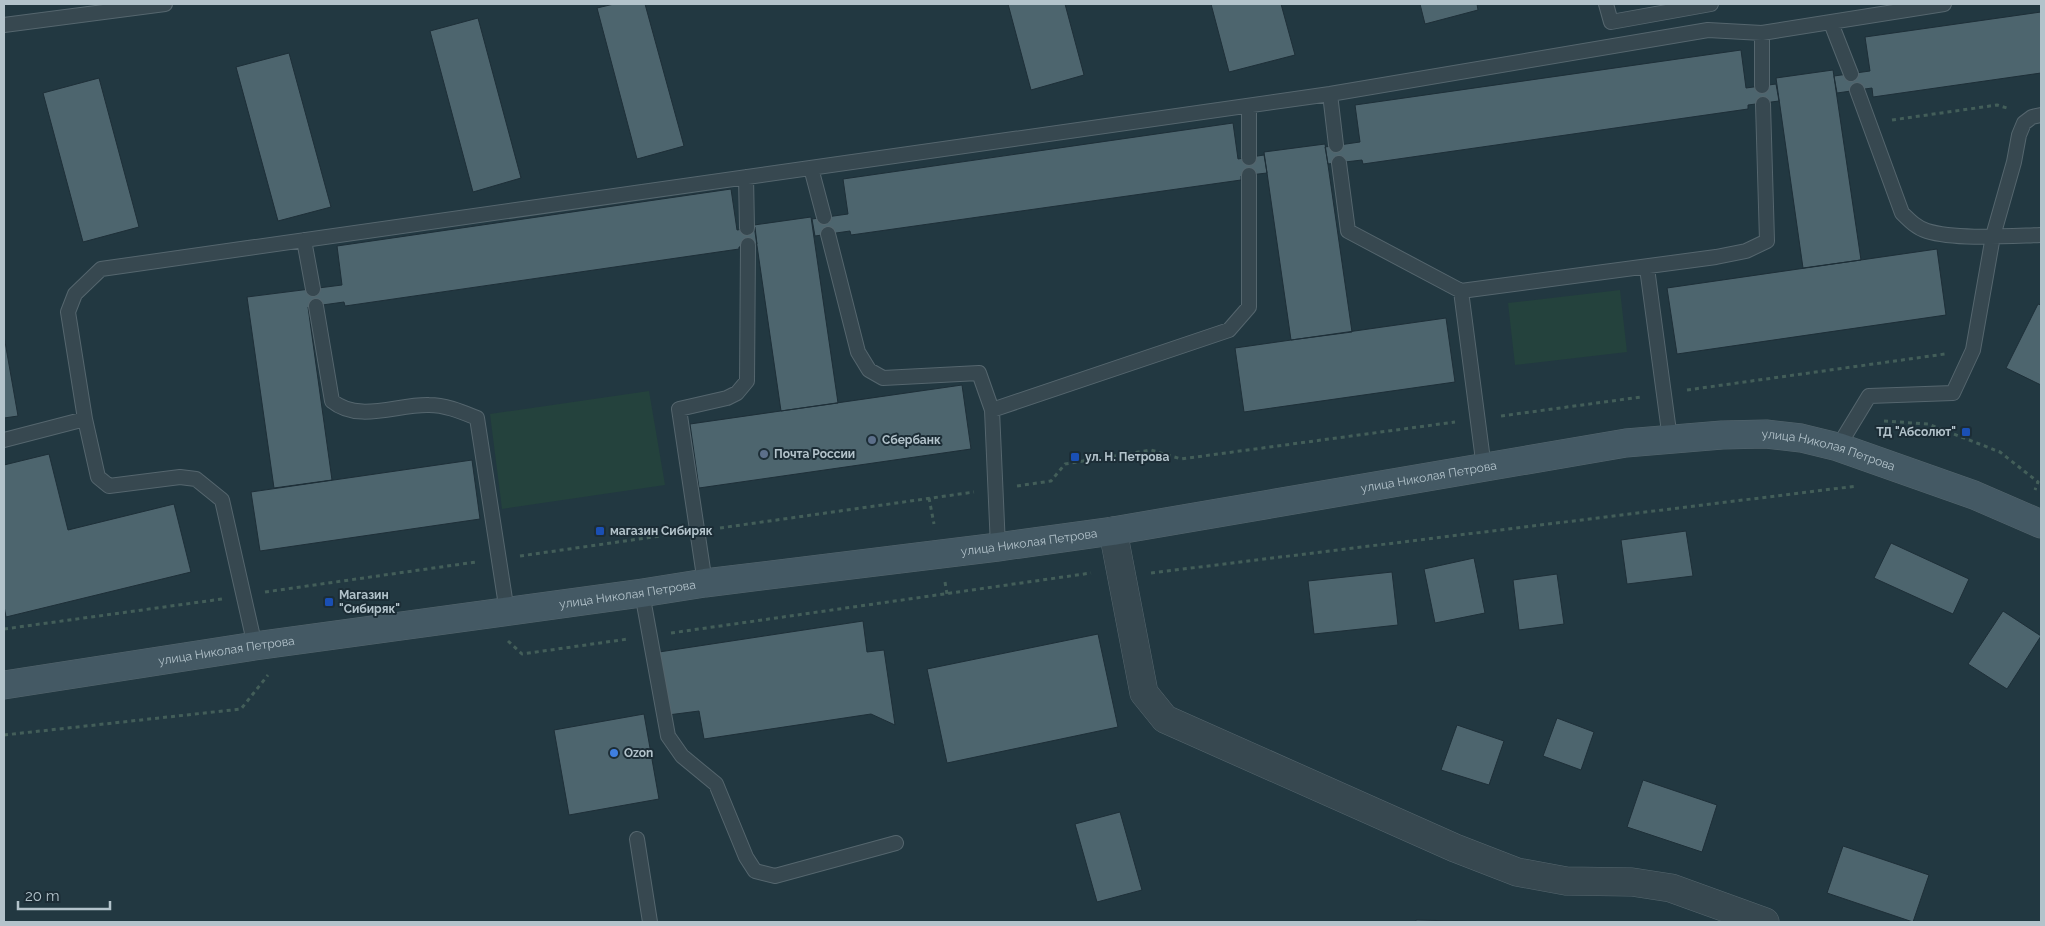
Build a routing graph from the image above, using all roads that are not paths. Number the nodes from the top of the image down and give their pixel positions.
1 (165, 4) edge
2 (1606, 4) edge
3 (1712, 4) edge
4 (1944, 4) edge
5 (1831, 23) junction
6 (4, 25) edge
7 (1762, 33) junction
8 (1851, 74) dead end
9 (1762, 86) dead end
10 (1857, 90) dead end
11 (1330, 94) junction
12 (1762, 104) dead end
13 (1249, 106) junction
14 (2037, 116) edge
15 (1336, 146) dead end
16 (1249, 158) dead end
17 (1339, 163) dead end
18 (811, 168) junction
19 (1249, 175) dead end
20 (746, 177) junction
21 (824, 217) dead end
22 (747, 228) dead end
23 (828, 234) dead end
24 (2041, 235) edge
25 (1993, 236) junction
26 (304, 240) junction
27 (748, 245) dead end
28 (1647, 268) junction
29 (313, 289) dead end
30 (1461, 291) junction
31 (316, 306) dead end
32 (992, 410) junction
33 (85, 419) junction
34 (1670, 439) junction
35 (4, 440) edge
36 (1838, 447) junction
37 (1484, 468) junction
38 (2033, 520) edge
39 (1113, 531) junction
40 (998, 547) junction
41 (705, 583) junction
42 (642, 593) junction
43 (505, 623) junction
44 (255, 646) junction
45 (4, 685) edge
46 (636, 839) dead end
47 (896, 843) dead end
48 (650, 922) edge
49 (1765, 922) edge

1 - 6 lane
2 - 3 lane
4 - 5 lane
5 - 7 lane
5 - 8 lane
7 - 9 lane
7 - 11 lane
10 - 25 lane
11 - 13 lane
11 - 15 lane
12 - 28 lane
13 - 16 lane
13 - 18 lane
14 - 25 lane
17 - 30 lane
18 - 20 lane
18 - 21 lane
19 - 32 lane
20 - 22 lane
20 - 26 lane
23 - 32 lane
24 - 25 lane
25 - 36 lane
26 - 29 lane
26 - 33 lane
27 - 41 lane
28 - 30 lane
28 - 34 lane
30 - 37 lane
31 - 43 lane
32 - 40 lane
33 - 35 lane
33 - 44 lane
34 - 36 main road, улица Николая Петрова
34 - 37 main road, улица Николая Петрова
36 - 38 main road, улица Николая Петрова
37 - 39 main road, улица Николая Петрова
39 - 40 main road, улица Николая Петрова
39 - 49 street
40 - 41 main road, улица Николая Петрова
41 - 42 main road, улица Николая Петрова
42 - 43 main road, улица Николая Петрова
42 - 47 lane
43 - 44 main road, улица Николая Петрова
44 - 45 main road, улица Николая Петрова
46 - 48 lane

